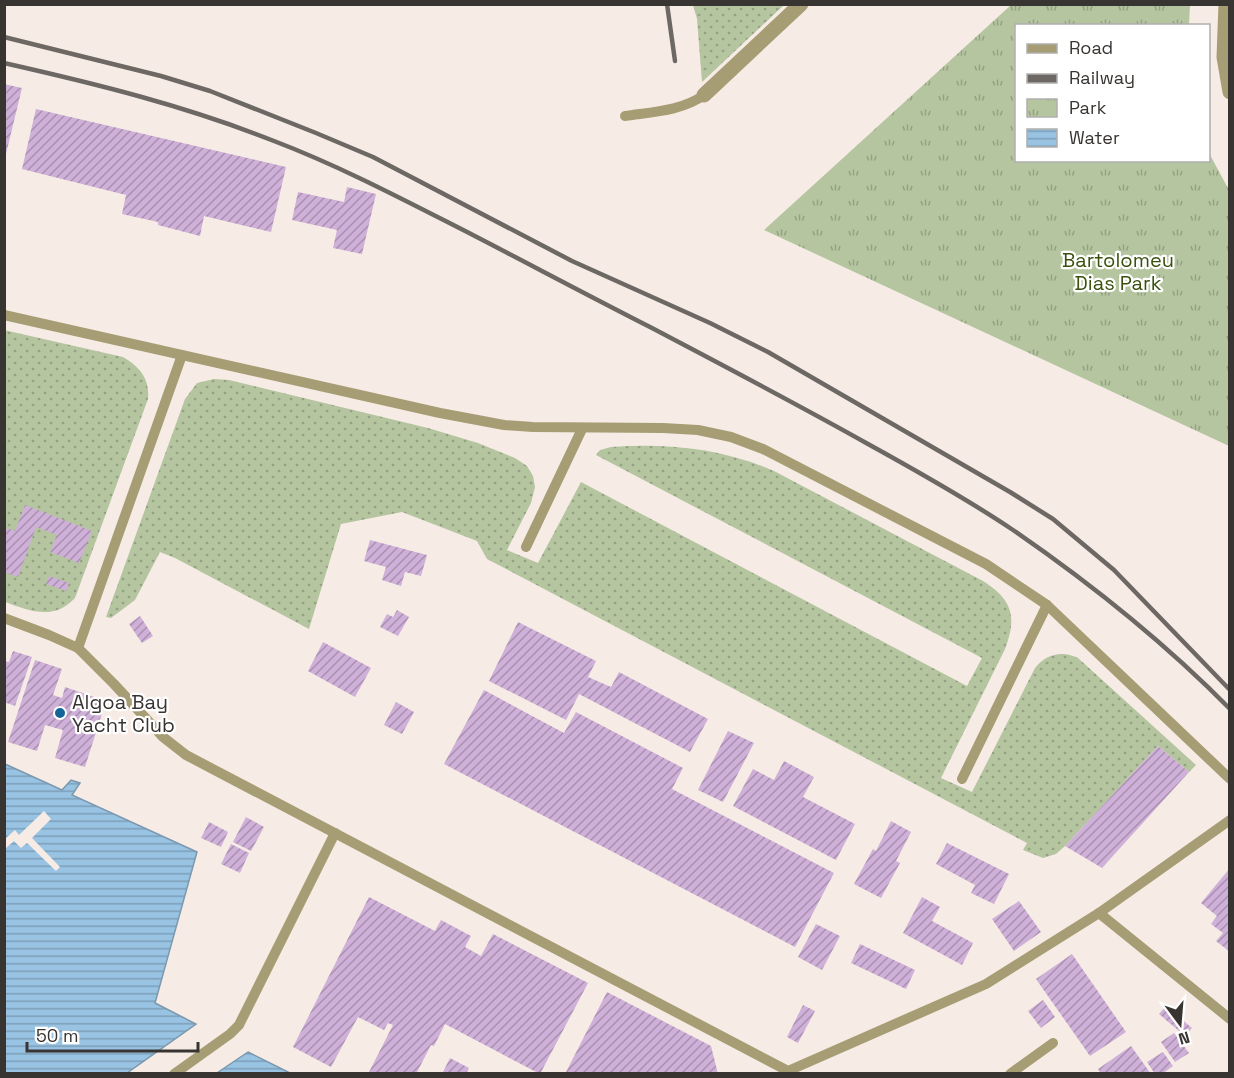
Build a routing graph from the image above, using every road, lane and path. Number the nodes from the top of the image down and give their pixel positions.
1 (801, 4) edge
2 (1226, 4) edge
3 (1230, 92) edge
4 (704, 95) joint
5 (625, 116) dead end
6 (4, 315) edge
7 (182, 355) junction
8 (582, 429) junction
9 (526, 547) dead end
10 (1047, 605) junction
11 (4, 618) edge
12 (78, 648) junction
13 (962, 779) dead end
14 (1230, 779) edge
15 (1230, 820) edge
16 (335, 833) junction
17 (1099, 913) junction
18 (1230, 1019) edge
19 (1053, 1043) dead end
20 (174, 1074) edge
21 (1010, 1074) edge

1 - 4 street
2 - 3 street
4 - 5 lane
6 - 7 lane
7 - 8 lane
7 - 12 lane
8 - 9 lane
8 - 10 lane
10 - 13 lane
10 - 14 lane
11 - 12 lane
12 - 16 lane
15 - 17 lane
16 - 17 lane
16 - 20 lane
17 - 18 lane
19 - 21 lane

